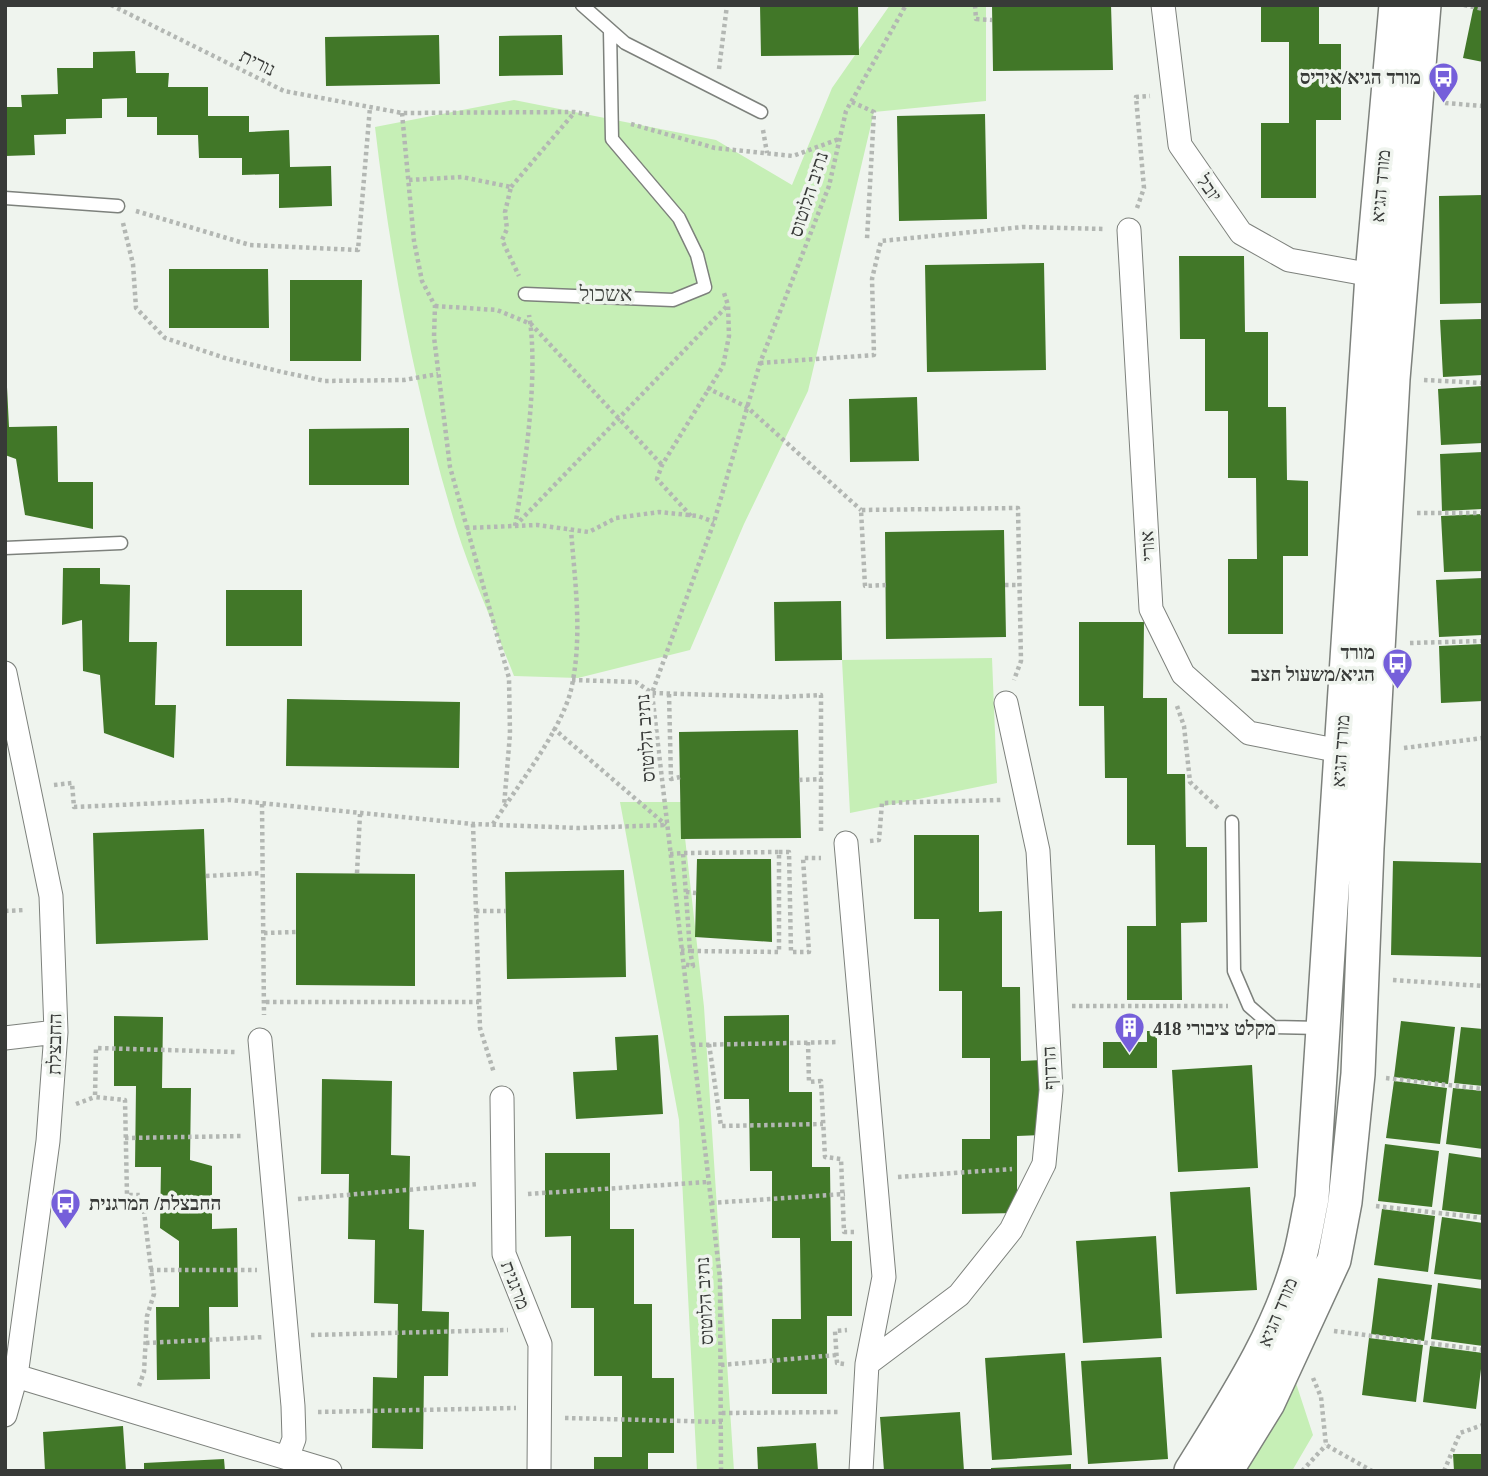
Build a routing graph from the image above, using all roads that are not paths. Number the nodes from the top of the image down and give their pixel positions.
1 (582, 5) edge
2 (1163, 5) edge
3 (1396, 5) edge
4 (1424, 5) edge
5 (610, 30) junction
6 (761, 112) dead end
7 (5, 198) edge
8 (118, 206) road end
9 (1129, 230) road end
10 (1371, 275) junction
11 (525, 294) road end
12 (121, 542) dead end
13 (5, 548) edge
14 (5, 673) edge
15 (1006, 704) dead end
16 (1356, 751) junction
17 (1232, 822) road end
18 (847, 850) road end
19 (1325, 1028) junction
20 (56, 1032) junction
21 (5, 1038) edge
22 (261, 1047) road end
23 (502, 1098) road end
24 (867, 1364) junction
25 (16, 1376) junction
26 (5, 1415) edge
27 (287, 1458) junction
28 (330, 1471) edge
29 (539, 1471) edge
30 (861, 1471) edge
31 (1191, 1471) edge
32 (1226, 1471) edge

1 - 5 lane
2 - 10 street, יובל
3 - 10 street, מורד הגיא
4 - 16 street, מורד הגיא
5 - 6 lane
5 - 11 lane
7 - 8 lane
9 - 16 street, אורי
10 - 16 street, מורד הגיא
12 - 13 lane
14 - 20 street, החבצלת
15 - 24 street, הרדוף
16 - 19 street, מורד הגיא
16 - 32 street, מורד הגיא
17 - 19 lane
18 - 24 street
19 - 31 street, מורד הגיא
20 - 21 street
20 - 25 street, החבצלת
22 - 27 street
23 - 29 street, מרגנית
24 - 30 street
25 - 26 street, החבצלת
25 - 27 street
27 - 28 street

